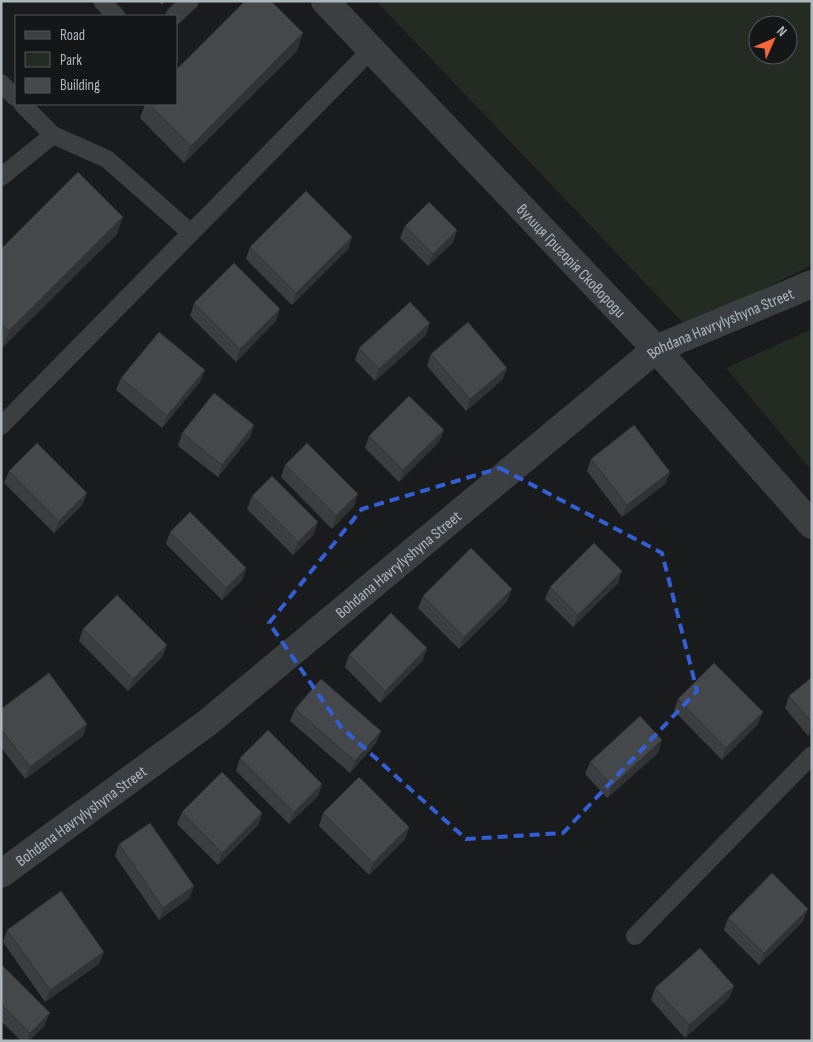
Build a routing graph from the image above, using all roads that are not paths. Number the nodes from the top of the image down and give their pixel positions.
1 (102, 1) edge
2 (190, 1) edge
3 (326, 1) edge
4 (115, 15) edge
5 (175, 15) edge
6 (372, 49) junction
7 (1, 83) edge
8 (15, 97) edge
9 (23, 105) edge
10 (53, 135) junction
11 (1, 177) edge
12 (191, 232) junction
13 (812, 284) edge
14 (656, 349) junction
15 (1, 426) edge
16 (812, 525) edge
17 (812, 755) edge
18 (1, 874) edge
19 (635, 936) dead end

1 - 4 lane
2 - 5 lane
3 - 6 street, вулиця Григорія Сковороди
6 - 12 lane
6 - 14 street, вулиця Григорія Сковороди
7 - 8 lane
9 - 10 lane
10 - 11 lane
10 - 12 lane
12 - 15 lane
13 - 14 street, Bohdana Havrylyshyna Street
14 - 16 street, вулиця Григорія Сковороди
14 - 18 street, Bohdana Havrylyshyna Street
17 - 19 lane

